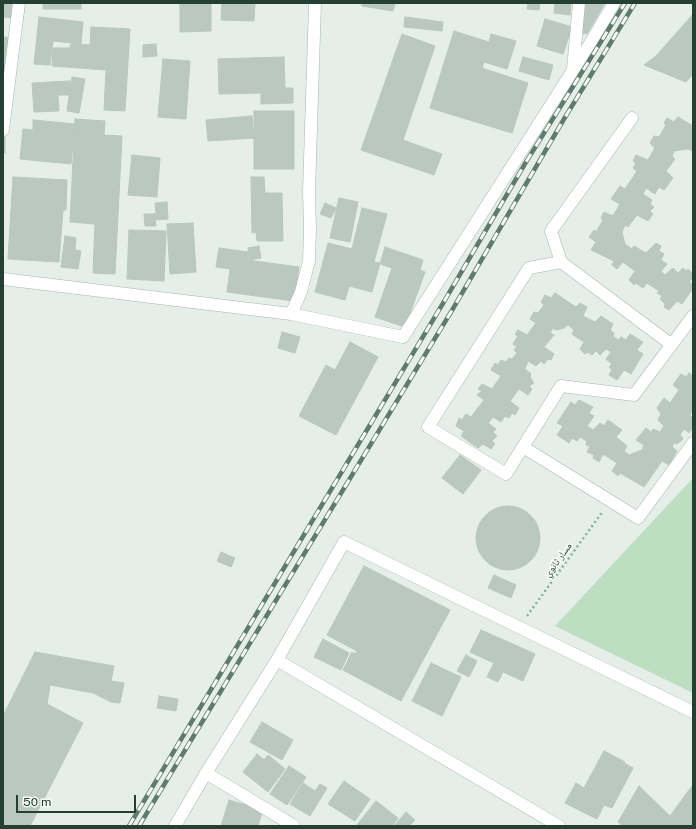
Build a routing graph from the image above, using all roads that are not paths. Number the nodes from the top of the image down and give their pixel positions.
1 (19, 3) edge
2 (315, 3) edge
3 (579, 3) edge
4 (614, 3) edge
5 (573, 70) junction
6 (632, 118) dead end
7 (3, 130) edge
8 (561, 262) junction
9 (3, 279) edge
10 (291, 314) junction
11 (693, 316) edge
12 (672, 345) junction
13 (693, 443) edge
14 (523, 447) junction
15 (277, 660) junction
16 (693, 712) edge
17 (206, 773) junction
18 (175, 826) edge
19 (294, 826) edge
20 (559, 826) edge

1 - 7 street
2 - 10 street
3 - 5 street
4 - 5 street
5 - 10 street
6 - 8 street
8 - 12 street
8 - 14 street
9 - 10 street
11 - 12 street
12 - 14 street
13 - 14 street
15 - 16 street
15 - 17 street
15 - 20 street
17 - 18 street
17 - 19 street

